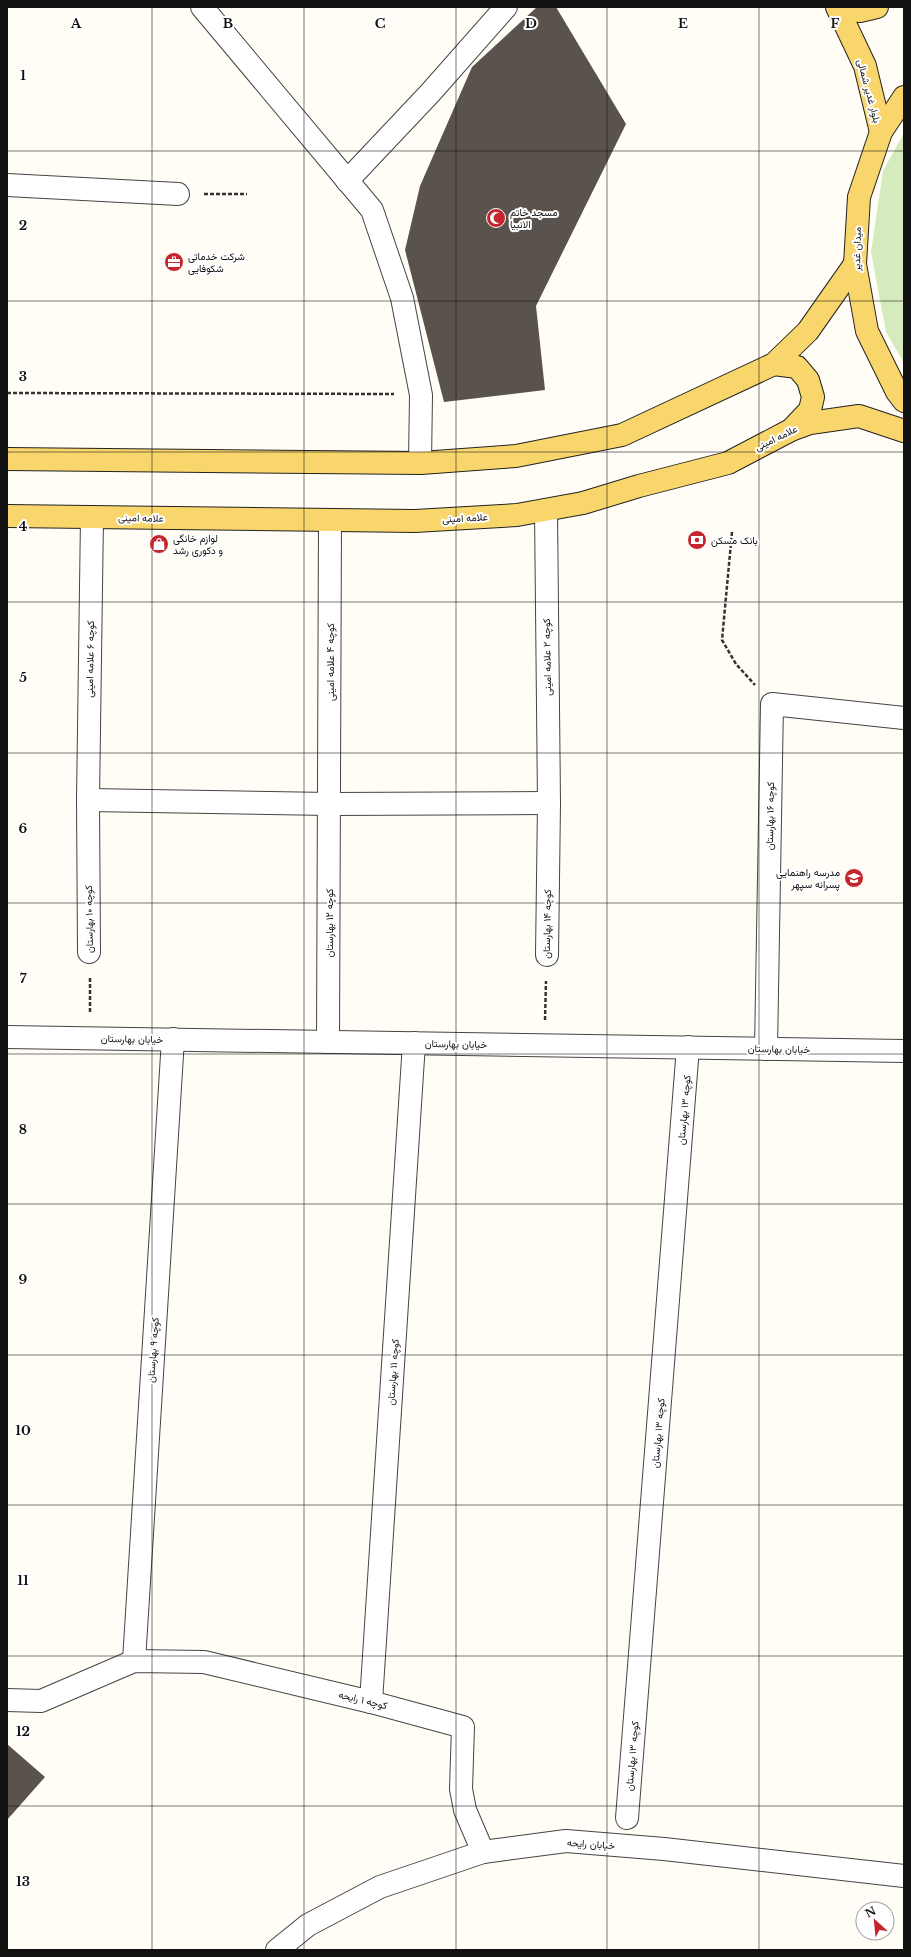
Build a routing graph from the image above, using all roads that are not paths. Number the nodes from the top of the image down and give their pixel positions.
1 (202, 7) edge
2 (506, 7) edge
3 (877, 7) edge
4 (838, 8) edge
5 (904, 97) edge
6 (880, 132) junction
7 (347, 181) junction
8 (7, 185) edge
9 (178, 194) road end
10 (855, 264) junction
11 (774, 364) junction
12 (904, 401) edge
13 (791, 430) junction
14 (904, 431) edge
15 (7, 458) edge
16 (420, 462) junction
17 (546, 510) junction
18 (7, 516) edge
19 (92, 517) junction
20 (330, 520) junction
21 (904, 718) edge
22 (88, 800) junction
23 (549, 803) junction
24 (329, 804) junction
25 (89, 952) road end
26 (547, 955) road end
27 (7, 1037) edge
28 (173, 1039) junction
29 (328, 1042) junction
30 (414, 1043) junction
31 (688, 1047) junction
32 (766, 1049) junction
33 (904, 1051) edge
34 (134, 1661) junction
35 (7, 1700) edge
36 (371, 1702) junction
37 (627, 1818) dead end
38 (483, 1852) junction
39 (904, 1876) edge
40 (277, 1950) edge

1 - 7 street
2 - 7 street
3 - 4 main road
4 - 6 main road, بلوار غدیر شمالی
5 - 6 main road, میدان غدیر
6 - 10 main road, میدان غدیر
7 - 16 street
8 - 9 street
10 - 11 main road
10 - 12 main road, میدان غدیر
11 - 13 main road
11 - 16 main road
13 - 14 main road, علامه امینی
13 - 17 main road, علامه امینی
15 - 16 main road
17 - 20 main road, علامه امینی
17 - 23 street, کوچه ۲ علامه امینی
18 - 19 main road, علامه امینی
19 - 20 main road, علامه امینی
19 - 22 street, کوچه ۶ علامه امینی
20 - 24 street, کوچه ۴ علامه امینی
21 - 32 street, کوچه ۱۶ بهارستان
22 - 24 street
22 - 25 street, کوچه ۱۰ بهارستان
23 - 24 street
23 - 26 street, کوچه ۱۴ بهارستان
24 - 29 street, کوچه ۱۲ بهارستان
27 - 28 street, خیابان بهارستان
28 - 29 street, خیابان بهارستان
28 - 34 street, کوچه ۹ بهارستان
29 - 30 street, خیابان بهارستان
30 - 31 street, خیابان بهارستان
30 - 36 street, کوچه ۱۱ بهارستان
31 - 32 street, خیابان بهارستان
31 - 37 street, کوچه ۱۳ بهارستان
32 - 33 street, خیابان بهارستان
34 - 35 street
34 - 36 street, کوچه ۱ رایحه
36 - 38 street, کوچه ۱ رایحه
38 - 39 street, خیابان رایحه
38 - 40 street, خیابان رایحه

